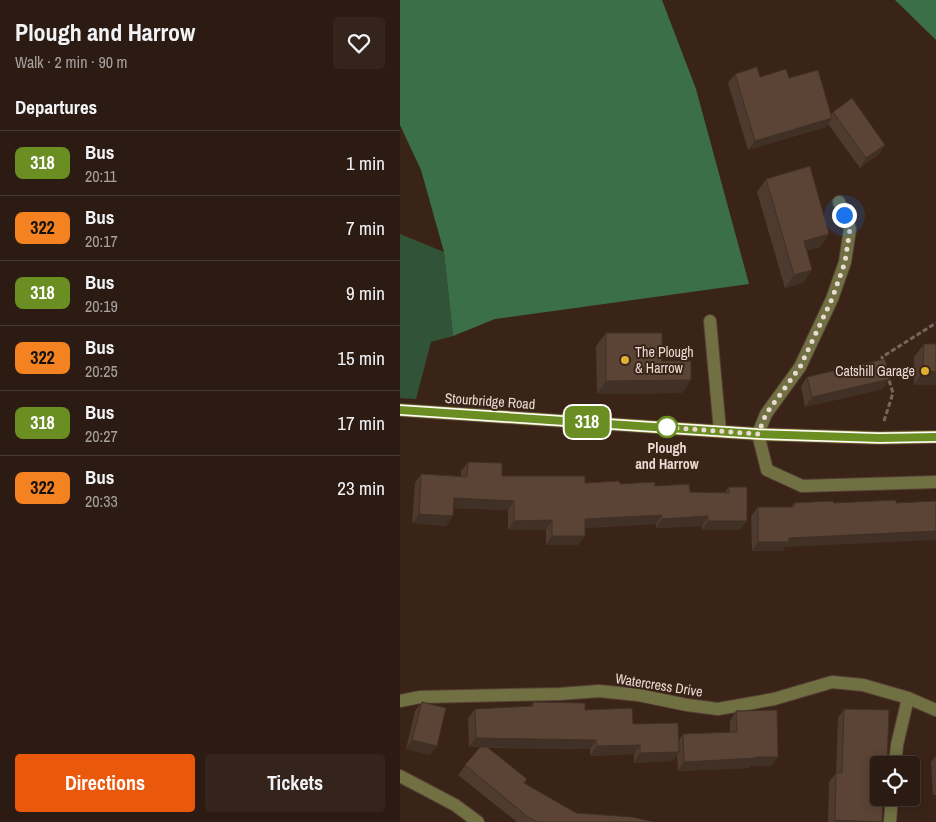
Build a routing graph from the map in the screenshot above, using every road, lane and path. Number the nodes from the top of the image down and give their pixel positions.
1 (839, 202) dead end
2 (710, 321) dead end
3 (936, 322) edge
4 (885, 366) edge
5 (888, 375) edge
6 (400, 410) edge
7 (720, 431) junction
8 (758, 434) junction
9 (936, 437) edge
10 (879, 438) junction
11 (936, 482) edge
12 (908, 698) junction
13 (400, 701) edge
14 (936, 710) edge
15 (896, 756) edge
16 (400, 776) edge
17 (891, 806) edge
18 (890, 821) edge
19 (478, 822) edge

1 - 8 street
2 - 7 street
3 - 4 path
5 - 10 path
6 - 7 main road, Stourbridge Road
7 - 8 main road, Stourbridge Road
8 - 10 main road, Stourbridge Road
8 - 11 street
9 - 10 main road, Stourbridge Road
12 - 13 street, Watercress Drive
12 - 14 street, Watercress Drive
12 - 15 street
16 - 19 street
17 - 18 street

